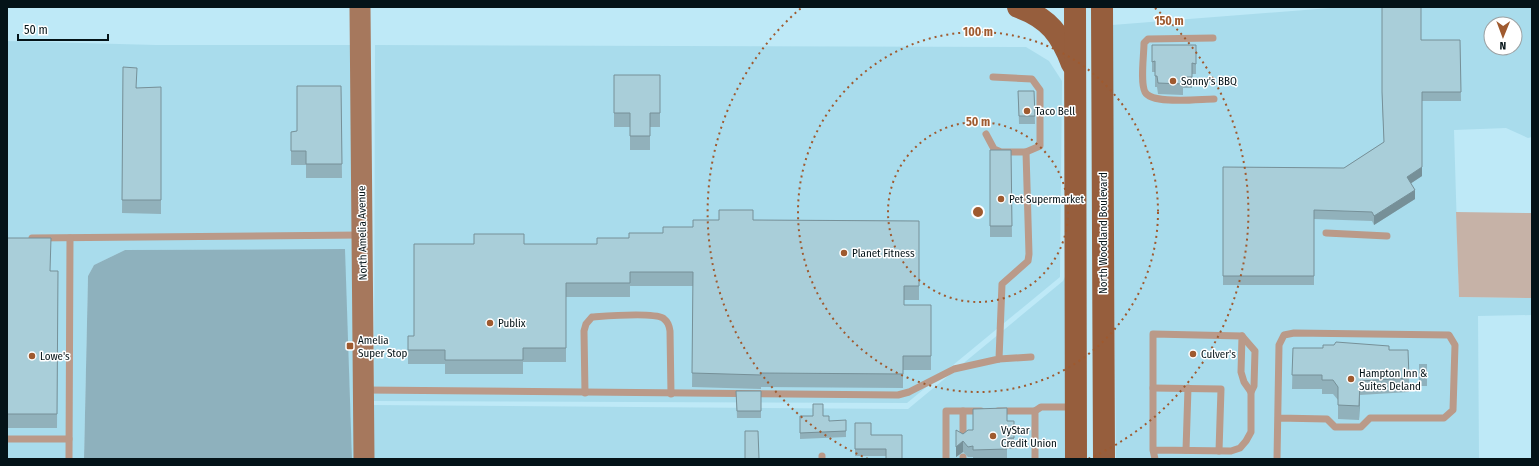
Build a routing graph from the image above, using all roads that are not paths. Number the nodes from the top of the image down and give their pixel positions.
1 (360, 7) edge
2 (1018, 7) edge
3 (1075, 7) edge
4 (1102, 7) edge
5 (1213, 38) dead end
6 (1075, 71) junction
7 (993, 77) dead end
8 (1214, 99) dead end
9 (986, 134) dead end
10 (1026, 152) junction
11 (1326, 233) dead end
12 (362, 235) junction
13 (1387, 236) dead end
14 (25, 238) edge
15 (70, 238) junction
16 (1075, 306) junction
17 (1242, 336) junction
18 (1031, 357) dead end
19 (999, 359) junction
20 (1103, 361) junction
21 (1153, 388) junction
22 (1188, 388) junction
23 (363, 390) junction
24 (1251, 392) junction
25 (585, 393) junction
26 (671, 394) junction
27 (1076, 407) junction
28 (1035, 410) junction
29 (963, 411) junction
30 (1278, 418) junction
31 (7, 439) edge
32 (69, 439) junction
33 (963, 440) edge
34 (1153, 450) junction
35 (1186, 450) junction
36 (1219, 451) junction
37 (1231, 455) edge
38 (70, 459) edge
39 (364, 459) edge
40 (946, 459) edge
41 (1035, 459) edge
42 (1076, 459) edge
43 (1104, 459) edge
44 (1155, 459) edge
45 (1278, 459) edge

1 - 12 street, North Amelia Avenue
2 - 6 main road
3 - 6 main road
4 - 20 main road, North Woodland Boulevard
5 - 8 lane
6 - 16 main road
7 - 10 lane
9 - 10 lane
10 - 19 lane
11 - 13 lane
12 - 15 lane
12 - 23 street, North Amelia Avenue
14 - 15 lane
15 - 32 lane
16 - 20 main road
16 - 27 main road
17 - 21 lane
17 - 24 lane
17 - 24 lane
18 - 19 lane
19 - 26 lane
20 - 43 main road, North Woodland Boulevard
21 - 22 lane
21 - 34 lane
22 - 35 lane
22 - 36 lane
23 - 25 lane
23 - 39 street, North Amelia Avenue
24 - 37 lane
25 - 26 lane
25 - 26 lane
27 - 28 lane
27 - 42 main road
28 - 29 lane
28 - 41 lane
29 - 33 lane
29 - 40 lane
30 - 30 lane
30 - 45 lane
31 - 32 lane
32 - 38 lane
34 - 35 lane
34 - 44 lane
35 - 36 lane
36 - 37 lane

